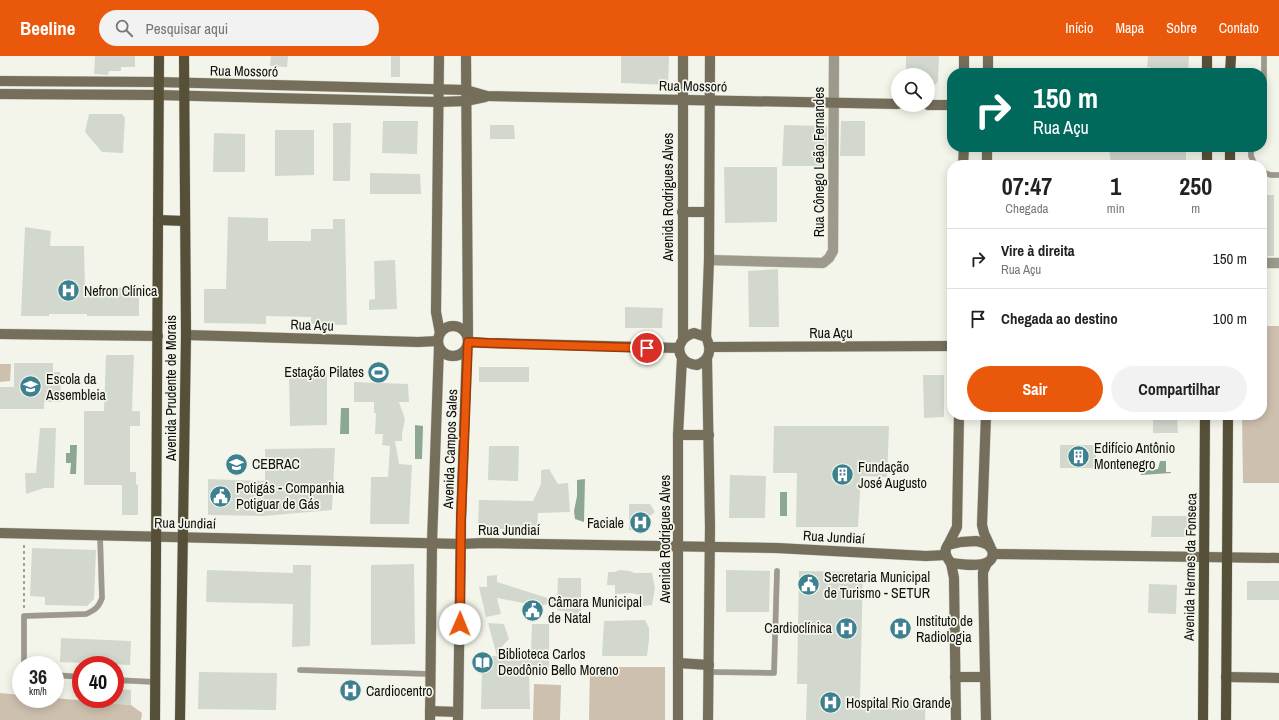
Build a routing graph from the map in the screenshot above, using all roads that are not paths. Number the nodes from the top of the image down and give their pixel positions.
1 (159, 56) edge
2 (184, 56) edge
3 (439, 56) edge
4 (466, 56) edge
5 (683, 56) edge
6 (710, 56) edge
7 (834, 56) edge
8 (964, 56) edge
9 (988, 56) edge
10 (1207, 56) edge
11 (1231, 56) edge
12 (1264, 56) edge
13 (964, 68) edge
14 (988, 68) edge
15 (1207, 68) edge
16 (1230, 68) edge
17 (1264, 68) edge
18 (0, 81) edge
19 (158, 82) junction
20 (184, 84) junction
21 (439, 90) junction
22 (466, 90) junction
23 (0, 94) edge
24 (158, 95) junction
25 (184, 96) junction
26 (487, 96) junction
27 (682, 100) junction
28 (709, 100) junction
29 (466, 101) junction
30 (439, 102) junction
31 (834, 103) junction
32 (891, 104) edge
33 (935, 105) edge
34 (947, 105) edge
35 (1267, 174) edge
36 (1279, 175) edge
37 (682, 212) junction
38 (709, 212) junction
39 (158, 220) junction
40 (185, 221) junction
41 (709, 260) junction
42 (1267, 263) edge
43 (1279, 263) edge
44 (0, 334) edge
45 (186, 335) junction
46 (158, 336) junction
47 (706, 337) junction
48 (439, 341) junction
49 (468, 342) junction
50 (947, 346) edge
51 (681, 348) junction
52 (710, 348) junction
53 (707, 359) junction
54 (959, 420) edge
55 (986, 420) edge
56 (1205, 420) edge
57 (1228, 420) edge
58 (678, 435) junction
59 (709, 435) junction
60 (0, 533) edge
61 (100, 535) junction
62 (157, 536) junction
63 (184, 537) junction
64 (432, 542) junction
65 (461, 544) junction
66 (948, 545) junction
67 (679, 546) junction
68 (710, 546) junction
69 (990, 554) junction
70 (1204, 556) junction
71 (1226, 556) junction
72 (1279, 558) edge
73 (948, 559) junction
74 (777, 571) dead end
75 (24, 656) edge
76 (678, 663) junction
77 (709, 668) junction
78 (300, 670) dead end
79 (430, 674) junction
80 (984, 676) junction
81 (955, 677) junction
82 (1226, 677) junction
83 (1279, 678) edge
84 (124, 680) edge
85 (155, 682) junction
86 (430, 715) edge
87 (458, 716) edge
88 (155, 720) edge
89 (180, 720) edge
90 (678, 720) edge
91 (708, 720) edge
92 (956, 720) edge
93 (986, 720) edge
94 (1202, 720) edge
95 (1226, 720) edge

1 - 19 main road, Avenida Prudente de Morais
2 - 20 main road, Avenida Prudente de Morais
3 - 21 main road, Avenida Campos Sales
4 - 22 main road, Avenida Campos Sales
5 - 27 main road, Avenida Rodrigues Alves
6 - 28 main road
7 - 31 street, Rua Cônego Leão Fernandes
8 - 13 main road
9 - 14 main road
10 - 15 main road
11 - 16 main road
12 - 17 lane
18 - 19 main road, Rua Mossoró
19 - 20 main road, Rua Mossoró
19 - 24 main road, Avenida Prudente de Morais
20 - 21 main road, Rua Mossoró
20 - 25 main road, Avenida Prudente de Morais
21 - 22 main road, Rua Mossoró
21 - 30 main road, Avenida Campos Sales
22 - 26 main road, Rua Mossoró
22 - 29 main road, Avenida Campos Sales
23 - 24 main road, Rua Mossoró
24 - 25 main road, Rua Mossoró
24 - 39 main road, Avenida Prudente de Morais
25 - 30 main road, Rua Mossoró
25 - 40 main road, Avenida Prudente de Morais
26 - 27 main road, Rua Mossoró
26 - 29 main road, Rua Mossoró
27 - 28 main road, Rua Mossoró
27 - 37 main road, Avenida Rodrigues Alves
28 - 31 main road, Rua Mossoró
28 - 38 main road
29 - 30 main road, Rua Mossoró
29 - 49 main road, Avenida Campos Sales
30 - 48 main road, Avenida Campos Sales
31 - 32 main road, Rua Mossoró
31 - 41 street, Rua Cônego Leão Fernandes
33 - 34 main road
35 - 36 lane
37 - 38 main road
37 - 51 main road, Avenida Rodrigues Alves
38 - 41 main road
39 - 40 main road
39 - 46 main road, Avenida Prudente de Morais
40 - 45 main road, Avenida Prudente de Morais
41 - 47 main road
42 - 43 street
44 - 46 main road
45 - 48 main road, Rua Açu
45 - 63 main road, Avenida Prudente de Morais
46 - 62 main road, Avenida Prudente de Morais
47 - 51 main road
47 - 52 main road
48 - 49 main road
48 - 49 main road
48 - 64 main road, Avenida Campos Sales
49 - 51 main road
49 - 65 main road, Avenida Campos Sales
50 - 52 main road, Rua Açu
51 - 53 main road
51 - 58 main road, Avenida Rodrigues Alves
52 - 53 main road
53 - 59 main road
54 - 66 main road
55 - 69 main road
56 - 70 main road, Avenida Hermes da Fonseca
57 - 71 main road
58 - 59 main road
58 - 67 main road, Avenida Rodrigues Alves
59 - 68 main road
60 - 61 main road, Rua Jundiaí
61 - 62 main road, Rua Jundiaí
61 - 75 lane
62 - 63 main road, Rua Jundiaí
62 - 85 main road, Avenida Prudente de Morais
63 - 64 main road, Rua Jundiaí
63 - 89 main road, Avenida Prudente de Morais
64 - 65 main road, Rua Jundiaí
64 - 79 main road, Avenida Campos Sales
65 - 67 main road, Rua Jundiaí
65 - 87 main road, Avenida Campos Sales
66 - 69 main road
66 - 73 main road
67 - 68 main road, Rua Jundiaí
67 - 76 main road, Avenida Rodrigues Alves
68 - 73 main road, Rua Jundiaí
68 - 77 main road
69 - 70 main road
69 - 73 main road, Rua Jundiaí
69 - 80 main road
70 - 71 main road
70 - 94 main road, Avenida Hermes da Fonseca
71 - 72 main road
71 - 82 main road
73 - 81 main road
74 - 77 lane
76 - 77 main road
76 - 90 main road, Avenida Rodrigues Alves
77 - 91 main road
78 - 79 lane
79 - 86 main road, Avenida Campos Sales
80 - 81 main road
80 - 93 main road
81 - 92 main road
82 - 83 main road
82 - 95 main road
84 - 85 lane
85 - 88 main road, Avenida Prudente de Morais
86 - 87 main road

